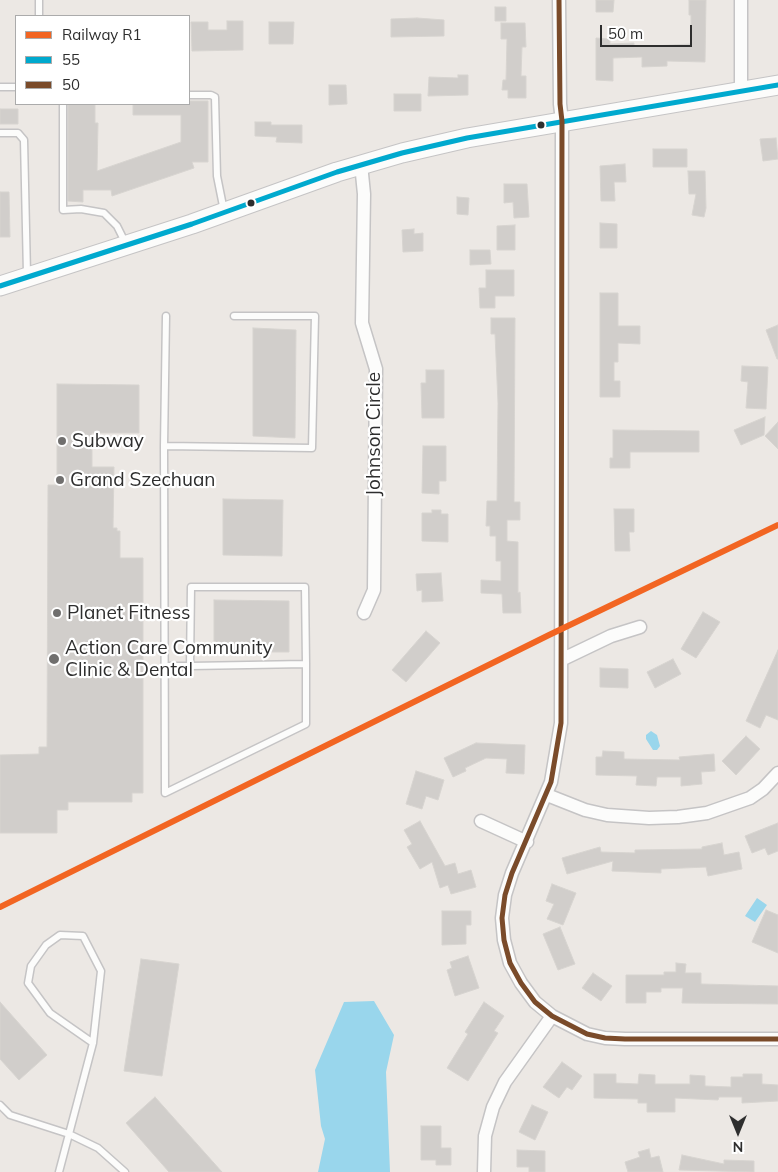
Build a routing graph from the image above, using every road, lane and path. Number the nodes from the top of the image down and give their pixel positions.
1 (39, 0) edge
2 (559, 0) edge
3 (741, 0) edge
4 (39, 15) edge
5 (778, 85) edge
6 (0, 87) edge
7 (15, 87) edge
8 (741, 92) junction
9 (190, 95) edge
10 (63, 105) dead end
11 (562, 121) junction
12 (0, 133) edge
13 (361, 164) junction
14 (224, 213) junction
15 (126, 245) junction
16 (27, 278) junction
17 (0, 286) edge
18 (166, 316) dead end
19 (234, 316) dead end
20 (164, 446) junction
21 (364, 613) dead end
22 (640, 627) dead end
23 (562, 659) junction
24 (306, 664) junction
25 (165, 666) junction
26 (190, 666) junction
27 (778, 773) edge
28 (547, 794) junction
29 (481, 821) dead end
30 (526, 842) junction
31 (552, 1016) junction
32 (778, 1039) edge
33 (93, 1043) junction
34 (2, 1109) edge
35 (69, 1134) junction
36 (59, 1172) edge
37 (124, 1172) edge
38 (484, 1172) edge

1 - 4 lane
2 - 11 street
3 - 8 street
5 - 8 main road
6 - 7 lane
8 - 11 main road
9 - 14 lane
10 - 15 lane
11 - 13 main road
11 - 23 street
12 - 16 lane
13 - 14 main road
13 - 21 street, Johnson Circle
14 - 15 main road
15 - 16 main road
16 - 17 main road
18 - 20 lane
19 - 20 lane
20 - 25 lane
22 - 23 street
23 - 28 street
24 - 25 lane
24 - 26 lane
24 - 26 lane
25 - 26 lane
27 - 28 street
28 - 30 street
29 - 30 street
30 - 31 street
31 - 32 street
31 - 38 street
33 - 33 lane
33 - 35 lane
34 - 35 lane
35 - 36 lane
35 - 37 lane

